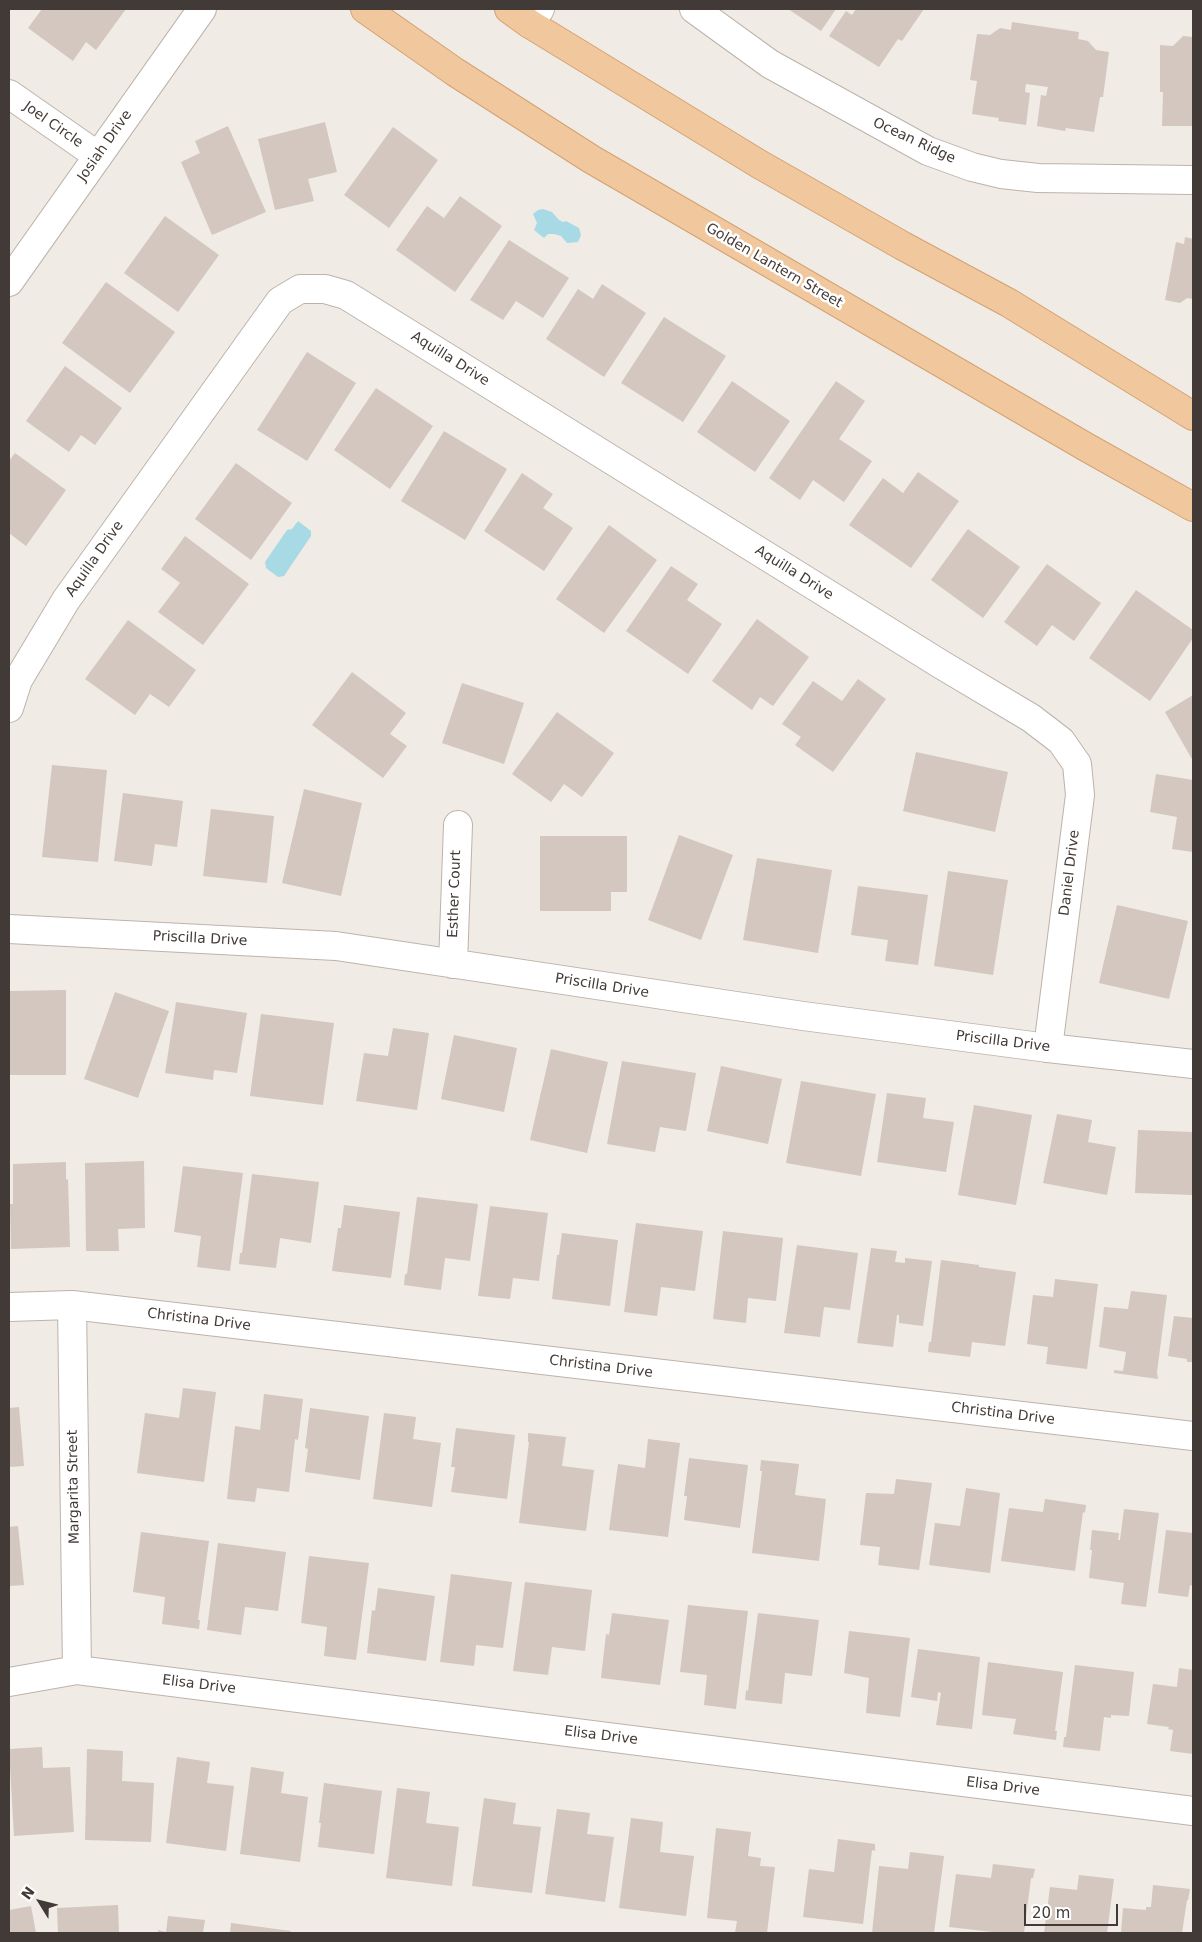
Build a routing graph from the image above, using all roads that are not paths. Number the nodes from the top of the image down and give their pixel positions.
1 (202, 9) edge
2 (365, 9) edge
3 (694, 9) edge
4 (526, 14) edge
5 (9, 94) edge
6 (98, 156) junction
7 (1193, 180) edge
8 (9, 282) edge
9 (1193, 416) edge
10 (1193, 507) edge
11 (9, 708) edge
12 (1031, 718) joint
13 (458, 825) dead end
14 (9, 929) edge
15 (453, 964) junction
16 (1048, 1048) junction
17 (1193, 1064) edge
18 (72, 1305) junction
19 (9, 1307) edge
20 (1193, 1436) edge
21 (77, 1670) junction
22 (9, 1682) edge
23 (1193, 1811) edge

1 - 6 street, Josiah Drive
2 - 10 main road, Golden Lantern Street
3 - 7 street, Ocean Ridge
4 - 9 main road
5 - 6 street, Joel Circle
6 - 8 street, Josiah Drive
11 - 12 street, Aquilla Drive
12 - 16 street, Daniel Drive
13 - 15 street, Esther Court
14 - 15 street, Priscilla Drive
15 - 16 street, Priscilla Drive
16 - 17 street, Priscilla Drive
18 - 19 street, Christina Drive
18 - 20 street, Christina Drive
18 - 21 street, Margarita Street
21 - 22 street, Elisa Drive
21 - 23 street, Elisa Drive

